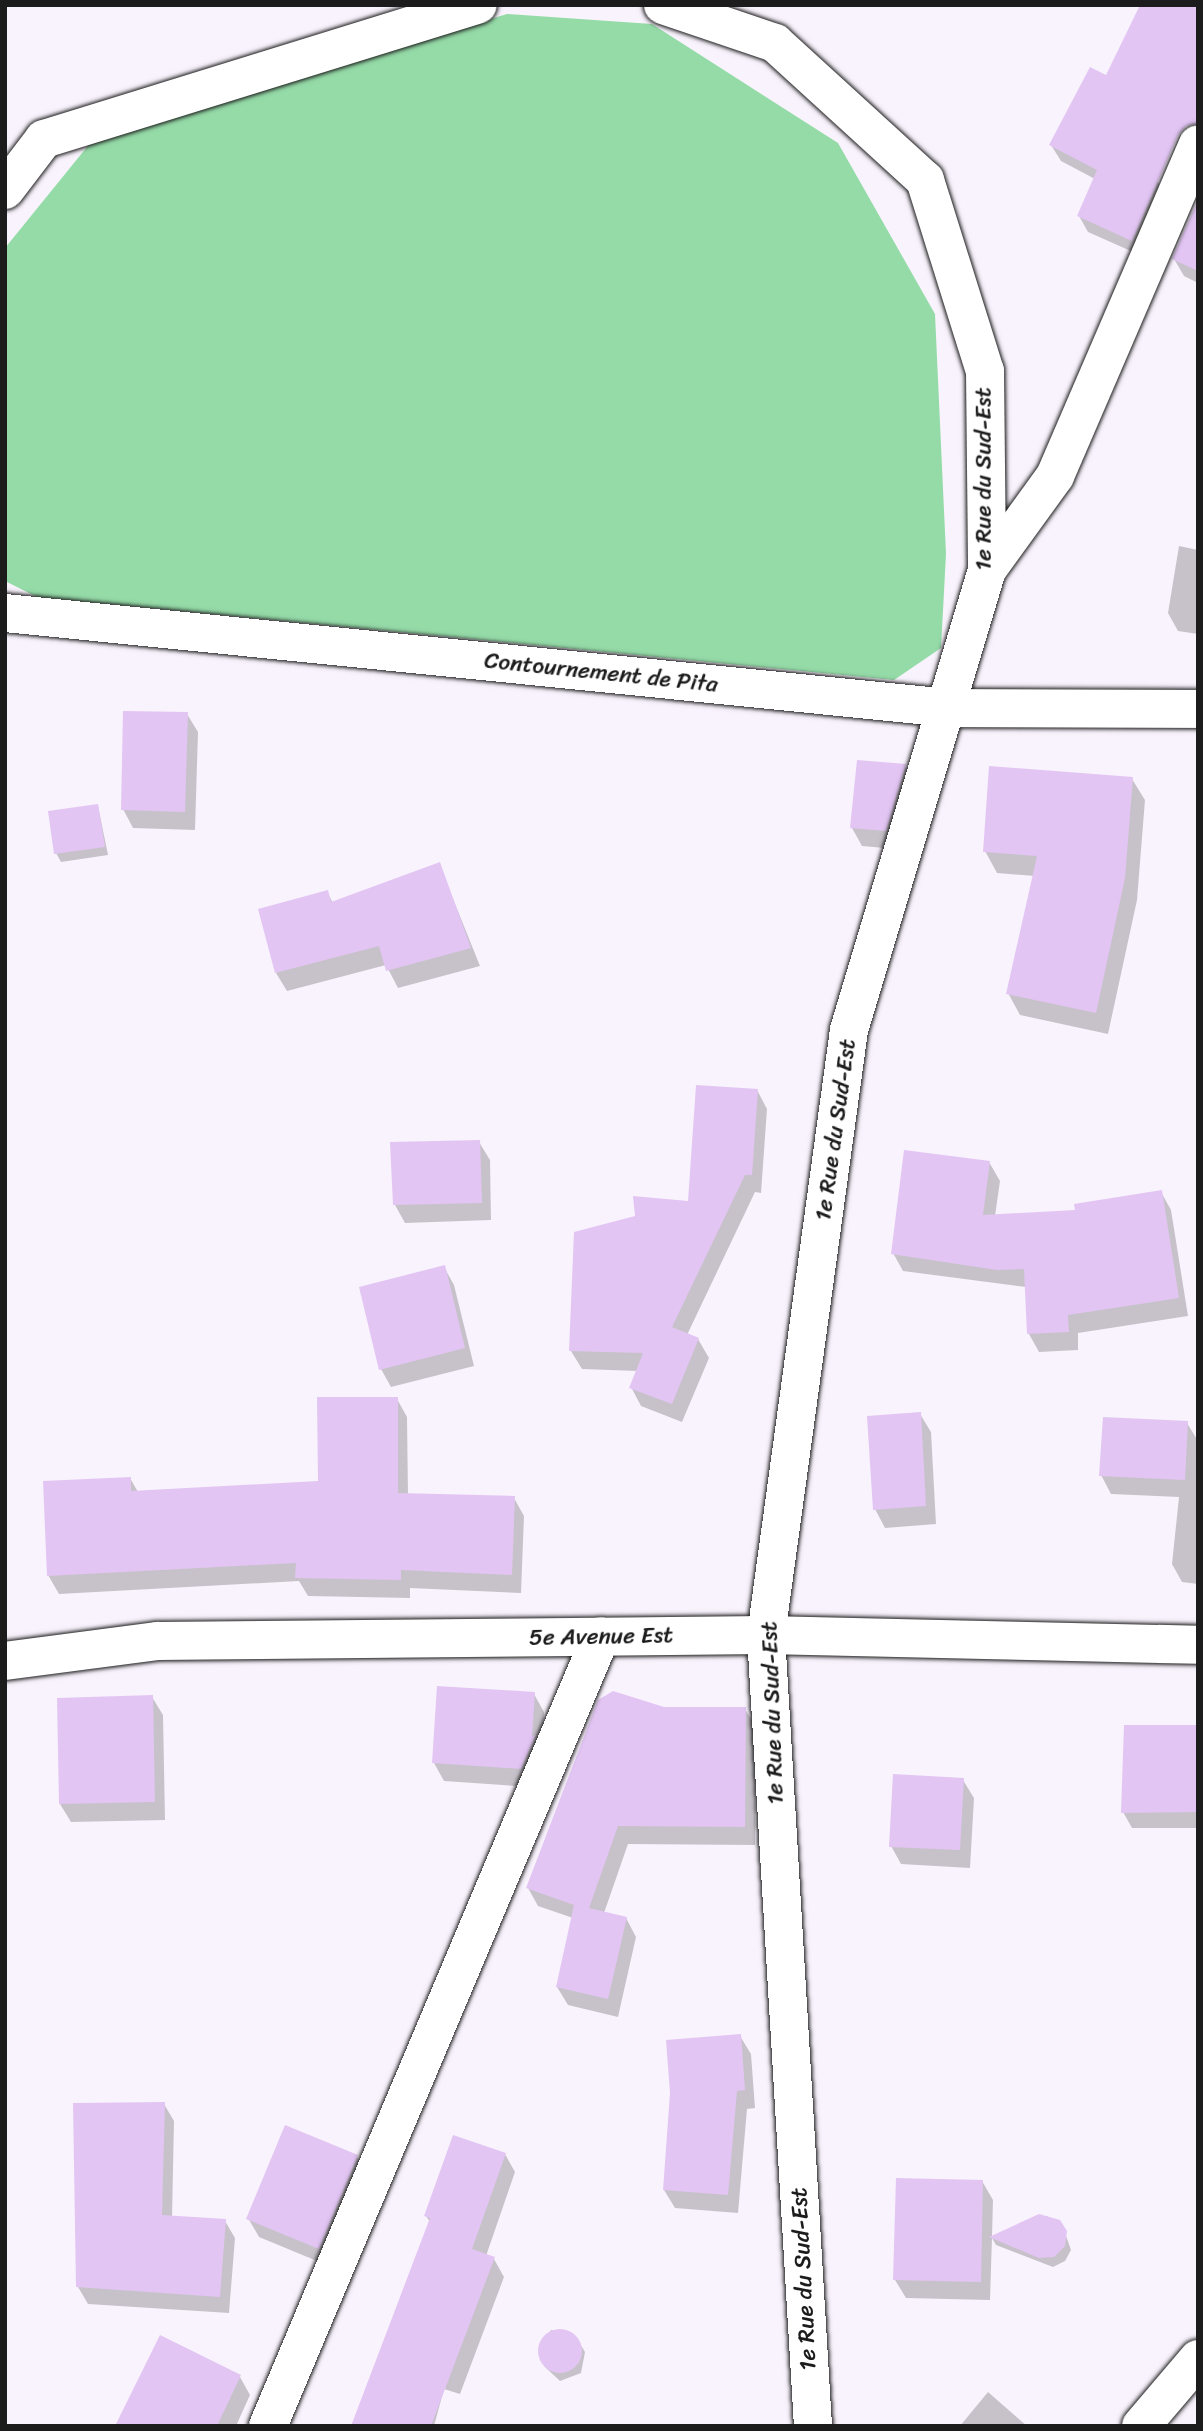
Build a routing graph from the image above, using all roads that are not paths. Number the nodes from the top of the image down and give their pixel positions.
1 (478, 5) edge
2 (663, 5) edge
3 (1198, 144) edge
4 (5, 190) edge
5 (987, 570) junction
6 (5, 613) edge
7 (949, 708) junction
8 (1198, 709) edge
9 (766, 1635) junction
10 (601, 1636) junction
11 (1198, 1645) edge
12 (5, 1661) edge
13 (1198, 2359) edge
14 (268, 2426) edge
15 (813, 2426) edge
16 (1141, 2426) edge

1 - 4 street
2 - 5 street, 1e Rue du Sud-Est
3 - 5 street
5 - 7 street, 1e Rue du Sud-Est
6 - 7 street, Contournement de Pita
7 - 8 street, Contournement de Pita
7 - 9 street, 1e Rue du Sud-Est
9 - 10 street, 5e Avenue Est
9 - 11 street, 5e Avenue Est
9 - 15 street, 1e Rue du Sud-Est
10 - 12 street, 5e Avenue Est
10 - 14 street
13 - 16 street

